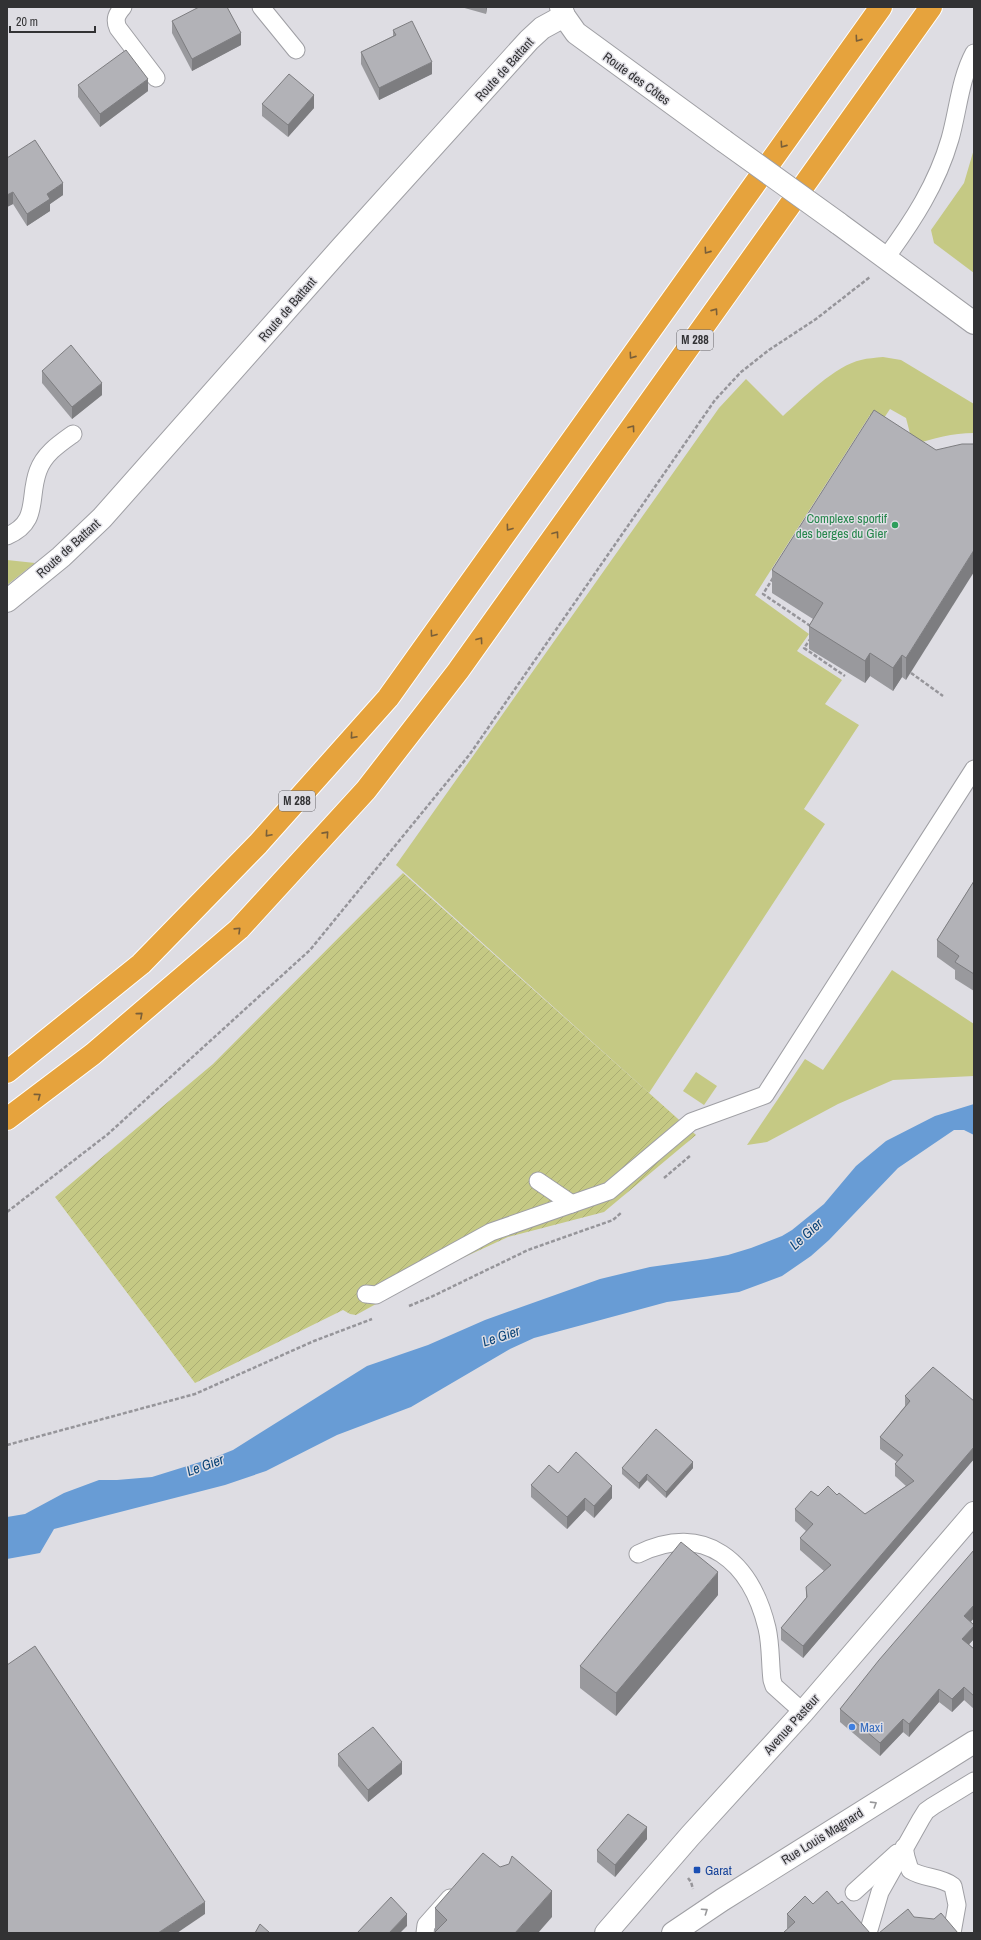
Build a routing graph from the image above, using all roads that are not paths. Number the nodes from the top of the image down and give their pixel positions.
1 (123, 7) edge
2 (262, 7) edge
3 (881, 7) edge
4 (931, 7) edge
5 (562, 11) edge
6 (296, 50) dead end
7 (974, 53) edge
8 (156, 78) dead end
9 (887, 260) junction
10 (974, 323) edge
11 (73, 434) dead end
12 (7, 536) edge
13 (7, 600) edge
14 (974, 769) edge
15 (7, 1072) edge
16 (7, 1119) edge
17 (538, 1181) dead end
18 (572, 1204) junction
19 (366, 1294) dead end
20 (974, 1513) edge
21 (638, 1554) dead end
22 (803, 1712) junction
23 (974, 1742) edge
24 (974, 1781) edge
25 (904, 1847) junction
26 (460, 1887) edge
27 (854, 1892) dead end
28 (425, 1933) edge
29 (606, 1933) edge
30 (673, 1933) edge
31 (868, 1933) edge
32 (952, 1933) edge

1 - 8 lane
2 - 6 lane
3 -> 15 highway, M 288
16 -> 4 highway, M 288
5 - 9 street, Route des Côtes, bridge
5 - 13 street, Route de Battant
7 - 9 lane
9 - 10 street, Route des Côtes
11 - 12 lane
14 - 18 lane
17 - 18 lane
18 - 19 lane
20 - 22 street, Avenue Pasteur
21 - 22 lane
22 - 29 street, Avenue Pasteur
30 -> 23 street, Rue Louis Magnard
24 - 25 lane
25 - 27 lane
25 - 31 lane
25 - 32 lane
26 - 28 lane

